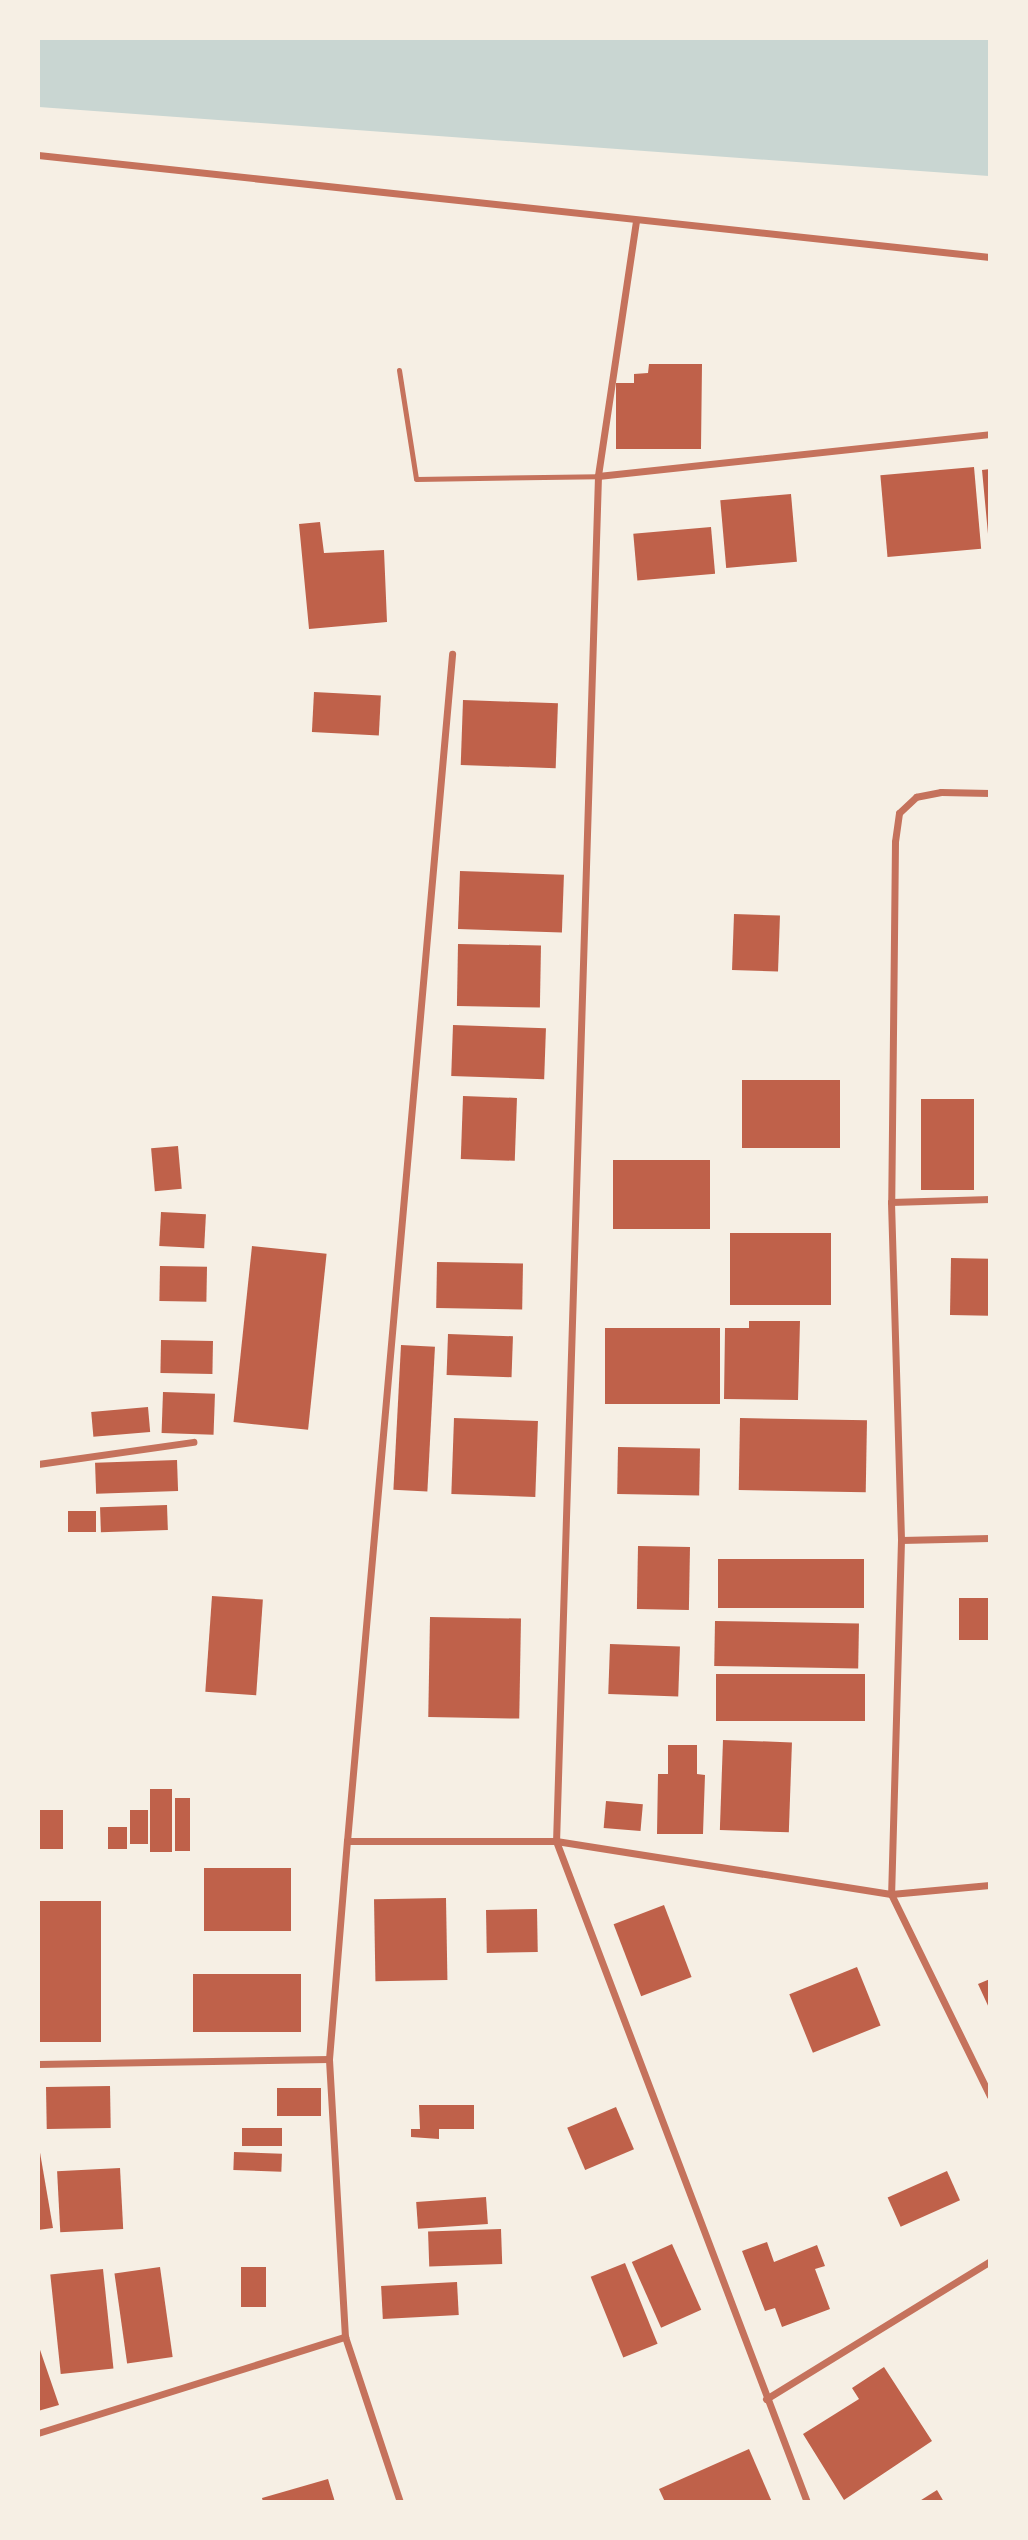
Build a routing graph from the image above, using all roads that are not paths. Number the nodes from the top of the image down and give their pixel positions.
1 (38, 155) edge
2 (636, 221) junction
3 (989, 257) edge
4 (399, 370) dead end
5 (989, 434) edge
6 (598, 476) junction
7 (452, 654) dead end
8 (989, 793) edge
9 (989, 1199) edge
10 (891, 1202) junction
11 (193, 1442) dead end
12 (38, 1464) edge
13 (989, 1538) edge
14 (901, 1540) junction
15 (347, 1841) junction
16 (556, 1841) junction
17 (989, 1885) edge
18 (891, 1894) junction
19 (329, 2059) junction
20 (38, 2064) edge
21 (989, 2096) edge
22 (989, 2261) edge
23 (345, 2337) junction
24 (766, 2399) junction
25 (38, 2433) edge
26 (400, 2501) edge
27 (807, 2501) edge

1 - 2 street
2 - 3 street
2 - 6 street
4 - 6 lane
5 - 6 street
6 - 16 street
7 - 15 street
8 - 10 street
9 - 10 street
10 - 14 street
11 - 12 street
13 - 14 street
14 - 18 street
15 - 16 street
15 - 19 street
16 - 18 street
16 - 24 street
17 - 18 street
18 - 21 street
19 - 20 street
19 - 23 street
22 - 24 street
23 - 25 street
23 - 26 street
24 - 27 street

